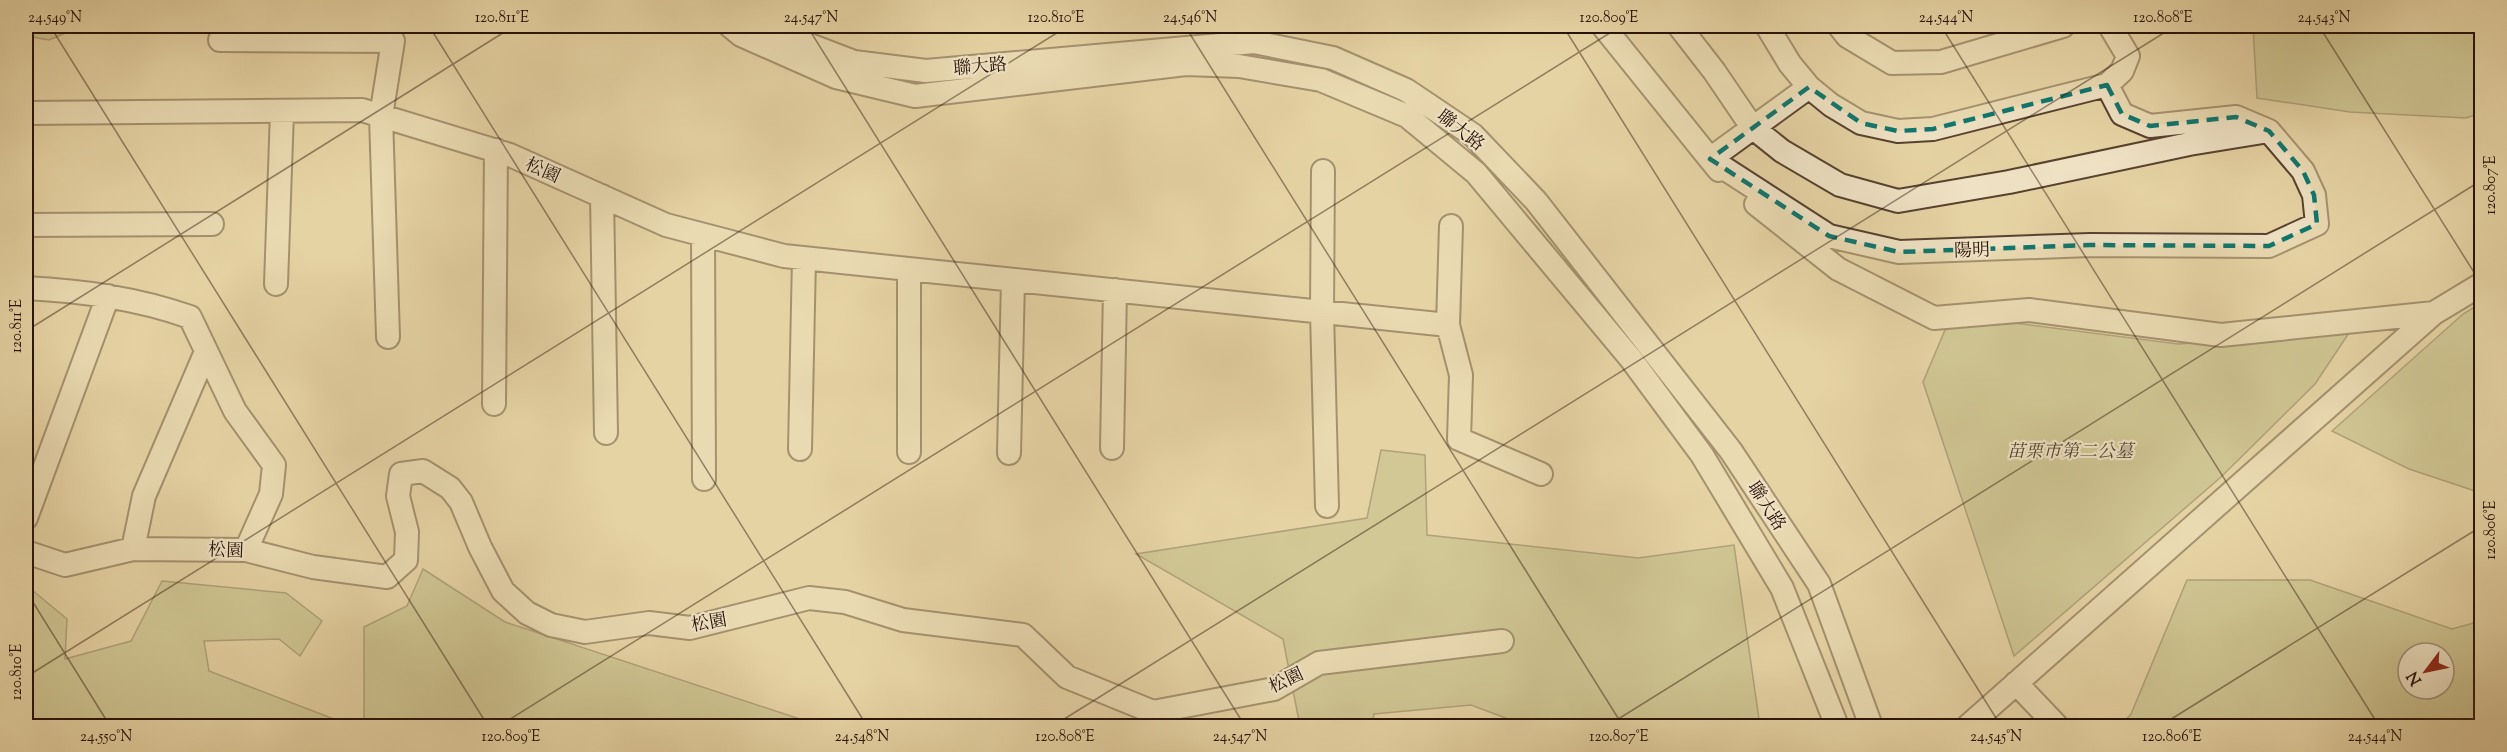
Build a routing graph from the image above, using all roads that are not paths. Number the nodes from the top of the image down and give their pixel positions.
1 (730, 26) edge
2 (760, 26) edge
3 (1603, 26) edge
4 (1678, 26) edge
5 (1767, 26) edge
6 (1839, 26) edge
7 (2063, 26) edge
8 (2110, 26) edge
9 (220, 40) dead end
10 (2107, 85) junction
11 (1809, 87) junction
12 (282, 111) junction
13 (26, 113) edge
14 (381, 116) junction
15 (1752, 127) junction
16 (2269, 131) junction
17 (496, 150) junction
18 (1710, 159) junction
19 (1323, 171) dead end
20 (602, 196) junction
21 (212, 224) dead end
22 (26, 225) edge
23 (1451, 226) dead end
24 (703, 235) junction
25 (804, 258) junction
26 (909, 269) junction
27 (1013, 280) junction
28 (276, 284) dead end
29 (26, 288) edge
30 (2477, 290) edge
31 (1115, 291) junction
32 (108, 296) junction
33 (1322, 312) junction
34 (2434, 313) junction
35 (1448, 325) junction
36 (388, 337) dead end
37 (1639, 351) junction
38 (206, 354) junction
39 (494, 404) dead end
40 (606, 433) dead end
41 (1112, 448) dead end
42 (800, 449) dead end
43 (909, 452) dead end
44 (1009, 453) dead end
45 (1541, 474) dead end
46 (704, 479) dead end
47 (1327, 506) dead end
48 (26, 518) edge
49 (133, 549) junction
50 (246, 550) junction
51 (26, 552) edge
52 (1502, 641) dead end
53 (2016, 683) junction
54 (1837, 726) edge
55 (1871, 726) edge
56 (1968, 726) edge
57 (2057, 726) edge

1 - 37 street, 聯大路
2 - 37 street, 聯大路
3 - 18 street, 陽明
4 - 15 street
5 - 11 street
6 - 7 street
8 - 10 street
9 - 14 street
10 - 11 street
10 - 16 street, 陽明
11 - 15 street
12 - 13 street, 松園
12 - 14 street, 松園
12 - 28 street
14 - 17 street, 松園
14 - 36 street
15 - 16 street
15 - 18 street
16 - 18 street, 陽明
17 - 20 street, 松園
17 - 39 street
18 - 34 street
19 - 33 street
20 - 24 street, 松園
20 - 40 street
21 - 22 street
23 - 35 street
24 - 25 street, 松園
24 - 46 street
25 - 26 street, 松園
25 - 42 street
26 - 27 street, 松園
26 - 43 street
27 - 31 street, 松園
27 - 44 street
29 - 32 street
30 - 34 street
31 - 33 street, 松園
31 - 41 street
32 - 38 street
32 - 48 street
33 - 35 street, 松園
33 - 47 street
34 - 53 street
35 - 45 street
37 - 54 street, 聯大路
37 - 55 street, 聯大路
38 - 49 street
38 - 50 street
49 - 50 street, 松園
49 - 51 street, 松園
50 - 52 street, 松園
53 - 56 street
53 - 57 street

